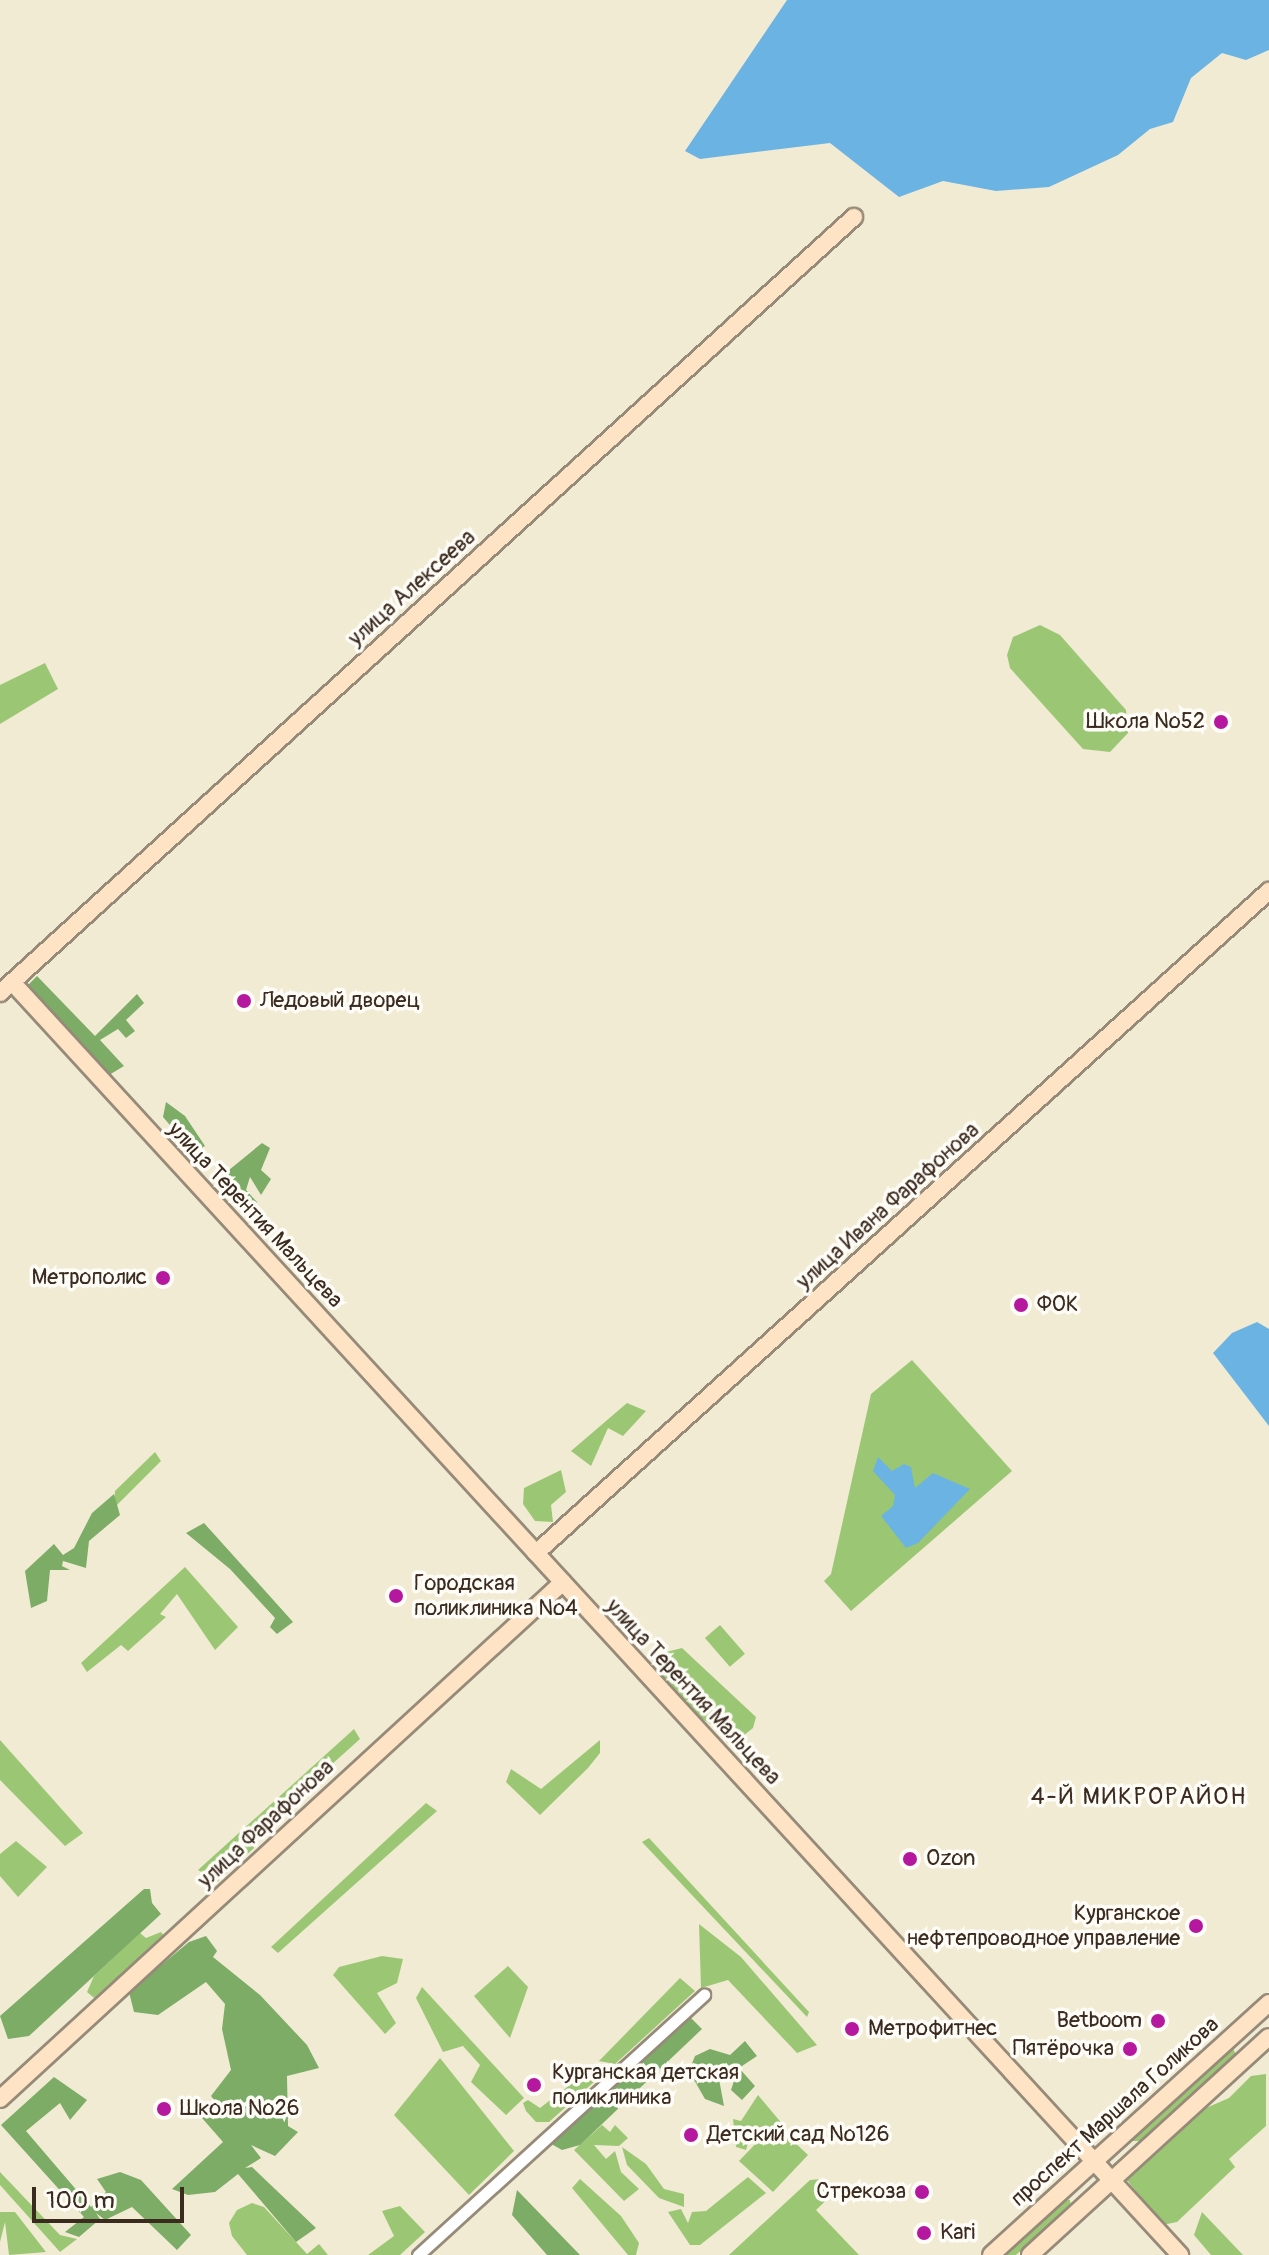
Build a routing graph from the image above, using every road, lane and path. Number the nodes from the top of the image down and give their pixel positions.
1 (854, 217) dead end
2 (1269, 891) edge
3 (6, 987) edge
4 (536, 1553) junction
5 (563, 1582) junction
6 (704, 1995) dead end
7 (1269, 2003) edge
8 (1237, 2031) junction
9 (1269, 2037) edge
10 (1255, 2050) junction
11 (0, 2099) edge
12 (1094, 2161) junction
13 (1112, 2180) junction
14 (418, 2255) edge
15 (991, 2255) edge
16 (1030, 2255) edge
17 (1180, 2255) edge

1 - 3 street, улица Алексеева
2 - 4 street, улица Ивана Фарафонова
3 - 4 street, улица Терентия Мальцева
4 - 5 street, улица Терентия Мальцева
5 - 11 street, улица Фарафонова
5 - 12 street, улица Терентия Мальцева
6 - 14 street
7 - 8 street, проспект Маршала Голикова
8 - 10 street
8 - 12 street, проспект Маршала Голикова
9 - 10 street
10 - 13 street
12 - 13 street, улица Терентия Мальцева
12 - 15 street, проспект Маршала Голикова
13 - 16 street
13 - 17 street, улица Терентия Мальцева

